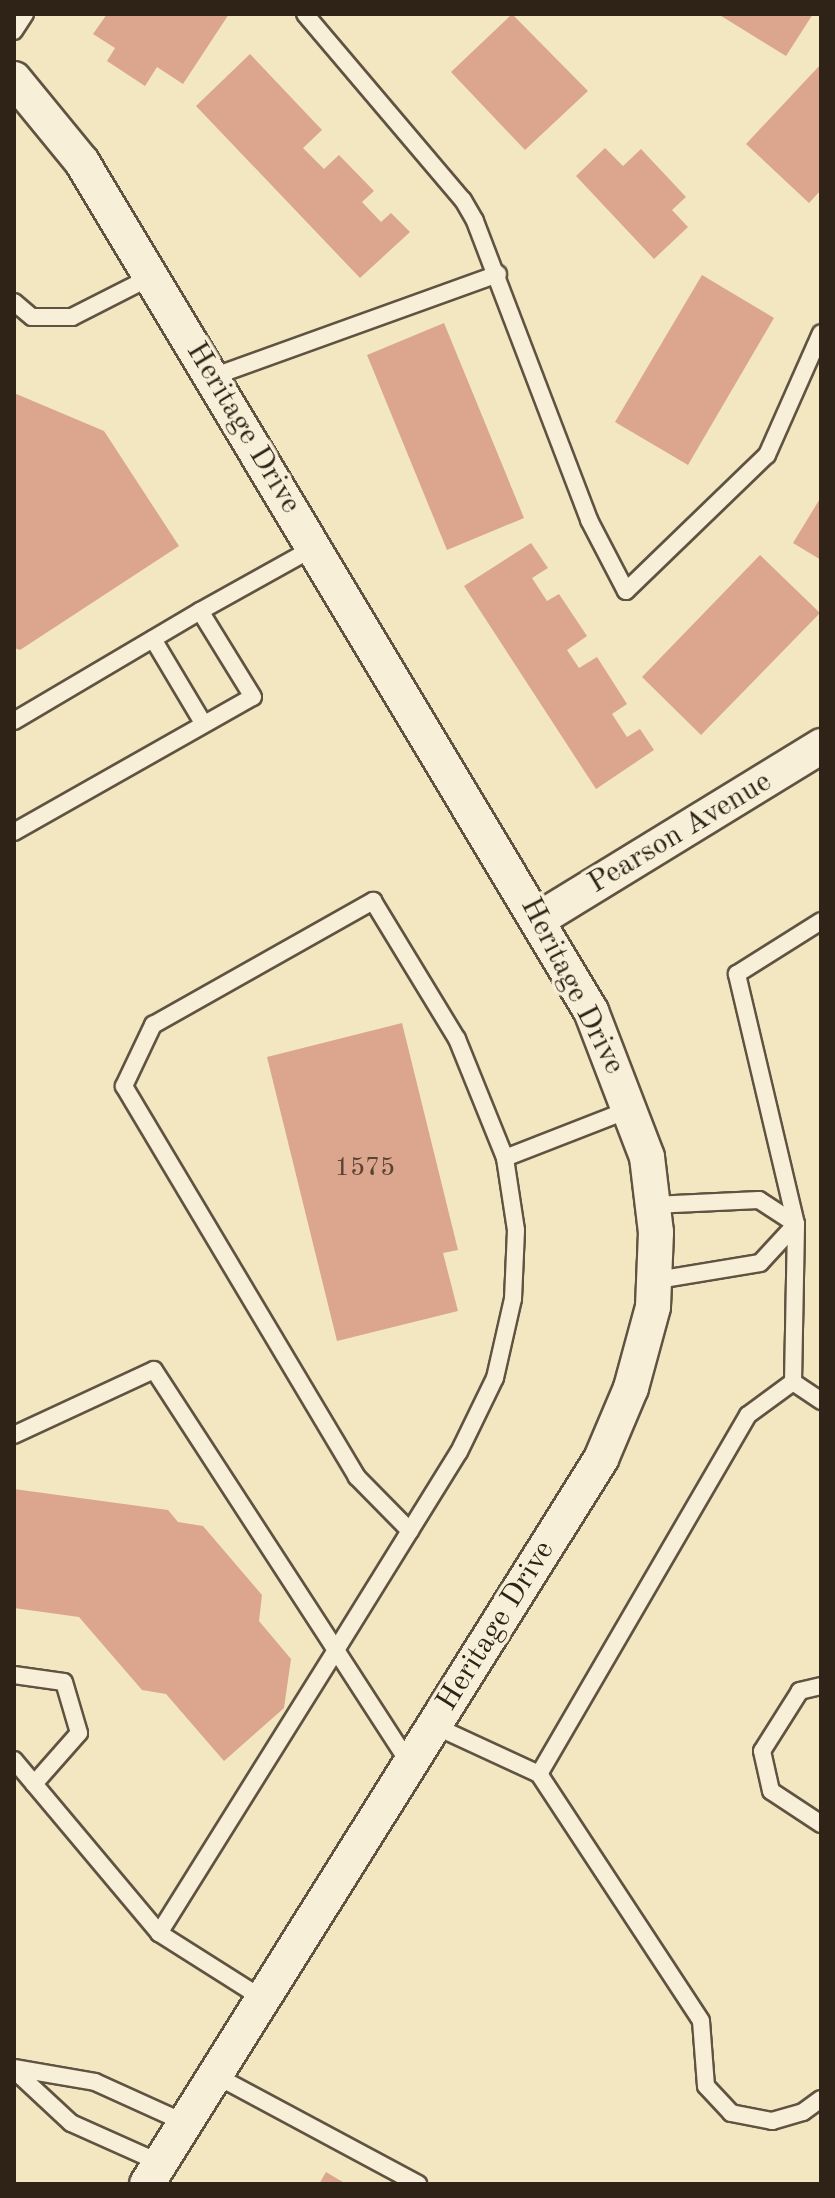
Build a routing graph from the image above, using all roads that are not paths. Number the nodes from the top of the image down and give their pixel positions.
1 (25, 14) edge
2 (305, 14) edge
3 (14, 31) edge
4 (14, 79) edge
5 (498, 274) junction
6 (151, 277) junction
7 (14, 302) edge
8 (821, 333) edge
9 (212, 377) junction
10 (315, 546) junction
11 (200, 611) junction
12 (153, 639) junction
13 (14, 721) edge
14 (203, 723) junction
15 (821, 746) edge
16 (14, 832) edge
17 (539, 919) junction
18 (821, 921) edge
19 (631, 1109) junction
20 (505, 1158) junction
21 (653, 1205) junction
22 (796, 1224) junction
23 (657, 1280) junction
24 (793, 1382) junction
25 (821, 1401) edge
26 (14, 1435) edge
27 (410, 1531) junction
28 (336, 1650) junction
29 (14, 1675) edge
30 (821, 1686) edge
31 (433, 1725) junction
32 (14, 1760) edge
33 (409, 1763) junction
34 (539, 1774) junction
35 (34, 1784) junction
36 (821, 1824) edge
37 (159, 1933) junction
38 (262, 1998) junction
39 (14, 2069) edge
40 (213, 2074) junction
41 (821, 2099) edge
42 (183, 2122) junction
43 (153, 2173) edge
44 (418, 2184) edge

1 - 3 lane
2 - 5 lane
4 - 6 street, Heritage Drive
5 - 8 lane
5 - 9 lane
6 - 7 lane
6 - 9 street, Heritage Drive
9 - 10 street, Heritage Drive
10 - 11 lane
10 - 17 street, Heritage Drive
11 - 12 lane
11 - 14 lane
12 - 13 lane
12 - 14 lane
14 - 16 lane
15 - 17 street, Pearson Avenue
17 - 19 street, Heritage Drive
18 - 22 lane
19 - 20 lane
19 - 21 street, Heritage Drive
20 - 27 lane
20 - 27 lane
21 - 22 lane
21 - 23 street, Heritage Drive
22 - 23 lane
22 - 24 lane
23 - 31 street, Heritage Drive
24 - 25 lane
24 - 34 lane
26 - 28 lane
27 - 28 lane
28 - 33 lane
28 - 37 lane
29 - 35 lane
30 - 36 lane
31 - 33 street, Heritage Drive
31 - 34 lane
32 - 35 lane
33 - 38 street, Heritage Drive
34 - 41 lane
35 - 37 lane
37 - 38 lane
38 - 40 street, Heritage Drive
39 - 42 lane
39 - 43 lane
40 - 42 street, Heritage Drive
40 - 44 lane
42 - 43 street, Heritage Drive

